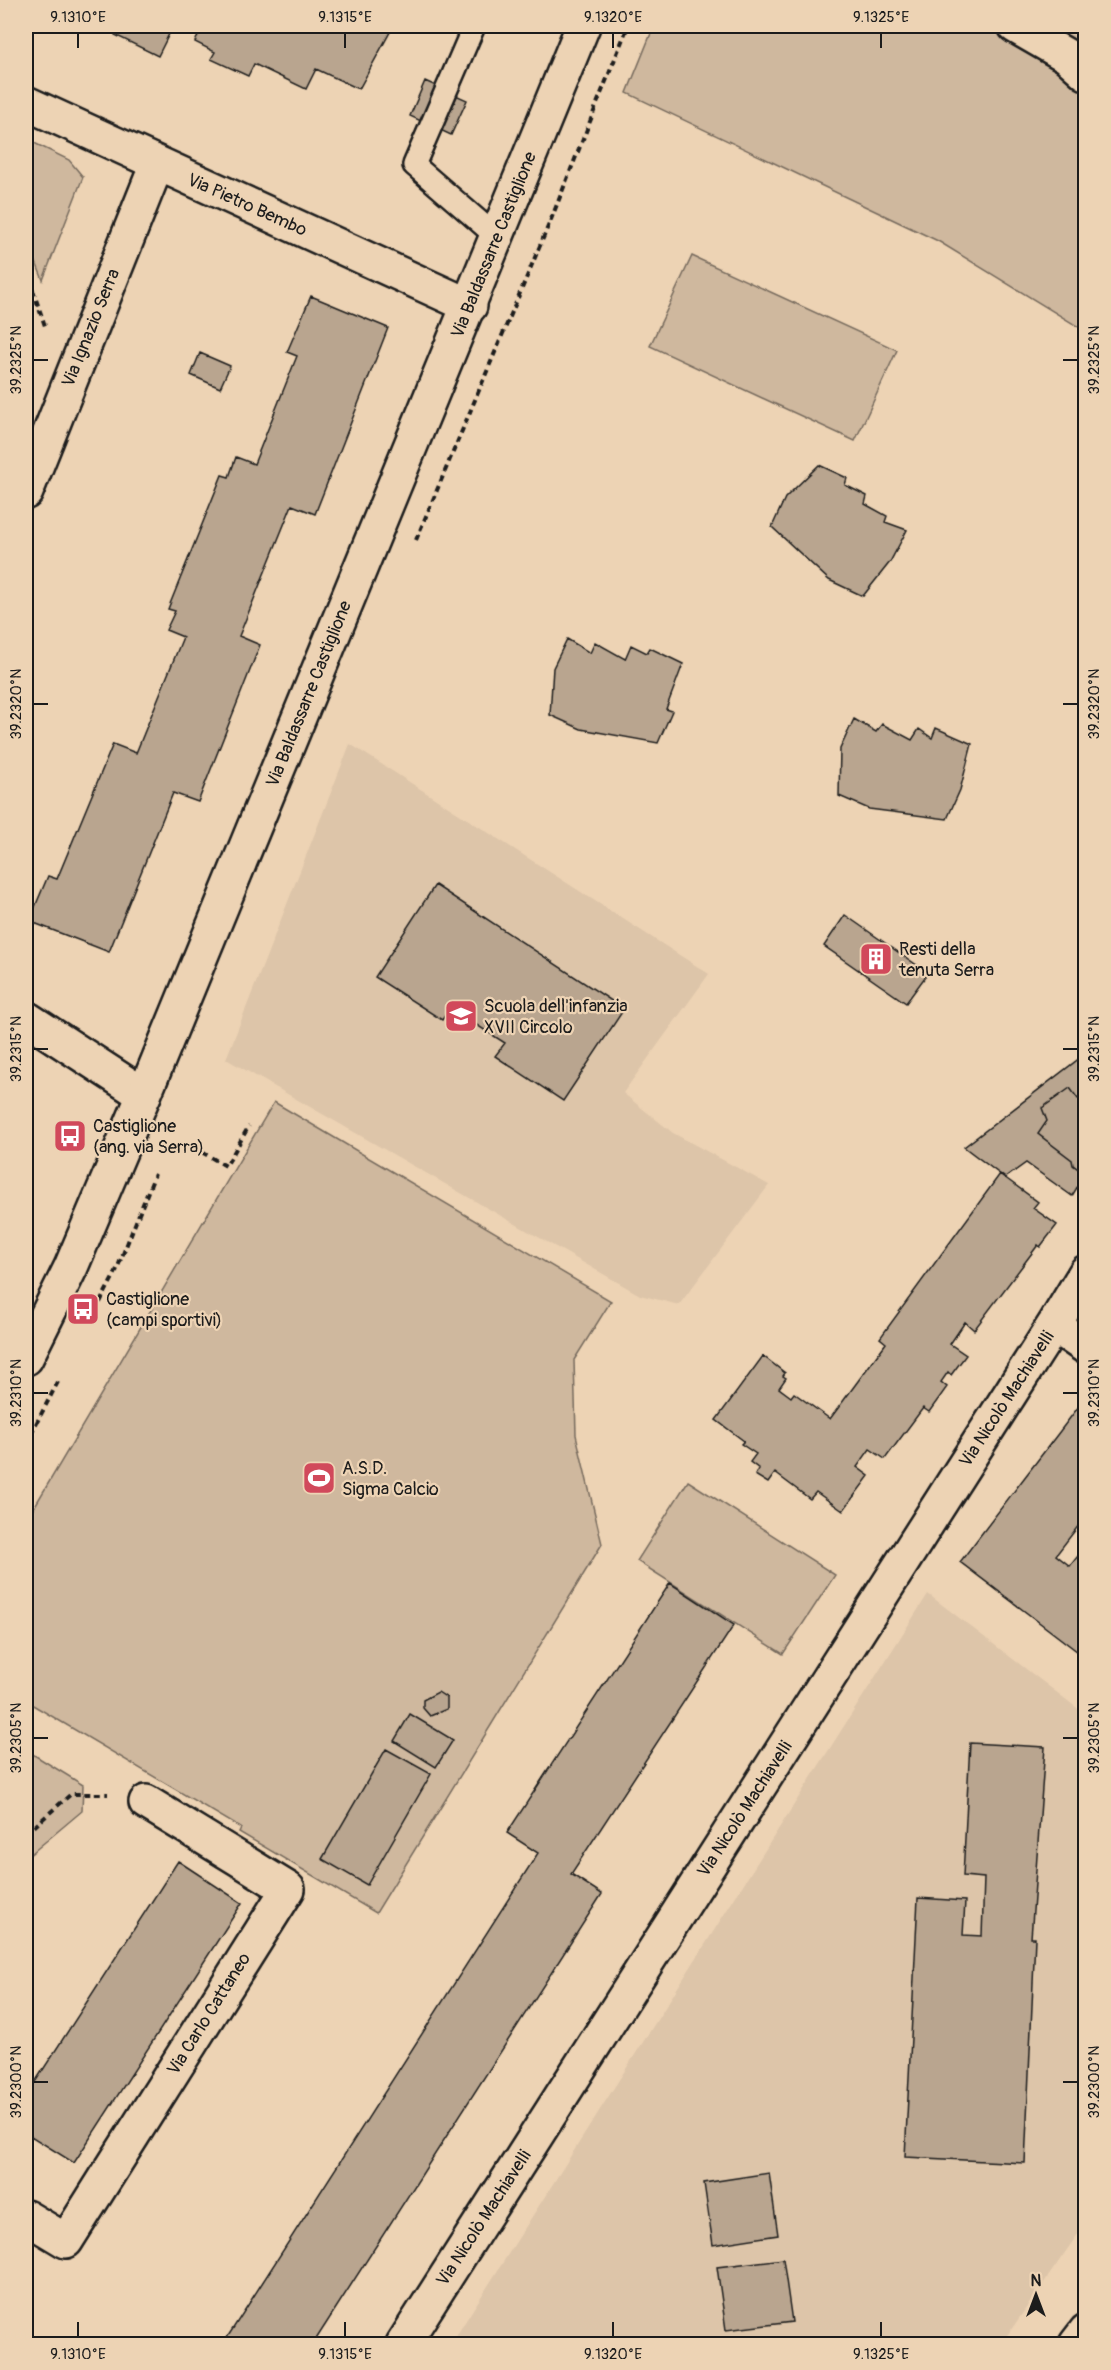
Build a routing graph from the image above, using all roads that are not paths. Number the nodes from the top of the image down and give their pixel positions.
1 (474, 26) edge
2 (583, 26) edge
3 (1015, 26) edge
4 (1086, 73) edge
5 (26, 103) edge
6 (157, 164) junction
7 (497, 237) junction
8 (470, 306) junction
9 (26, 492) edge
10 (26, 1018) edge
11 (144, 1095) junction
12 (1086, 1272) edge
13 (1054, 1325) junction
14 (1086, 1347) edge
15 (26, 1358) edge
16 (131, 1798) road end
17 (26, 2217) edge
18 (1086, 2331) edge
19 (403, 2344) edge
20 (1076, 2344) edge

1 - 7 lane
2 - 7 main road, Via Baldassarre Castiglione
3 - 4 main road
5 - 6 main road, Via Pietro Bembo
6 - 8 main road, Via Pietro Bembo
6 - 9 main road, Via Ignazio Serra
7 - 8 main road, Via Baldassarre Castiglione
8 - 11 main road, Via Baldassarre Castiglione
10 - 11 main road
11 - 15 main road, Via Baldassarre Castiglione
12 - 13 main road, Via Nicolò Machiavelli
13 - 14 main road
13 - 19 main road, Via Nicolò Machiavelli
16 - 17 main road, Via Carlo Cattaneo
18 - 20 main road

